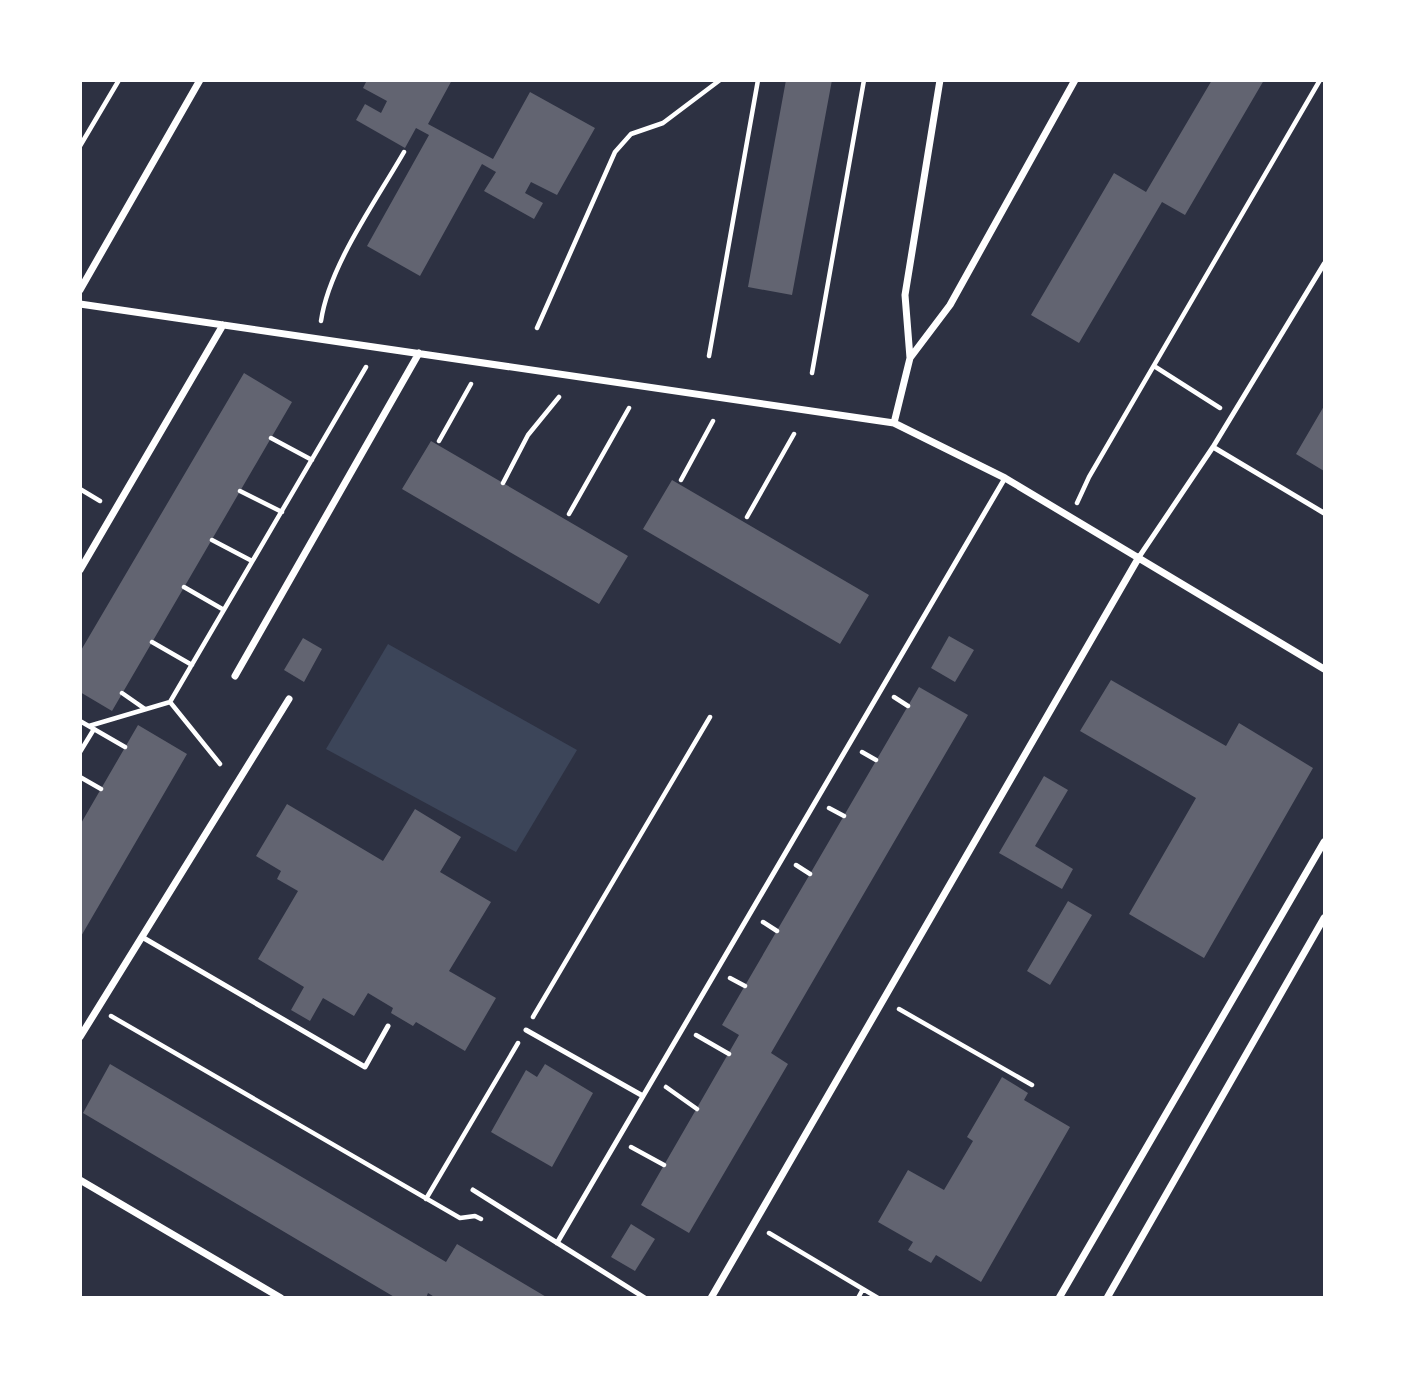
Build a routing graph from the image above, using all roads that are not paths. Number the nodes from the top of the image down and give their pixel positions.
1 (200, 80) edge
2 (940, 80) edge
3 (1075, 80) edge
4 (1325, 264) edge
5 (80, 290) edge
6 (80, 304) edge
7 (223, 325) junction
8 (419, 353) junction
9 (910, 358) junction
10 (894, 423) junction
11 (1213, 447) junction
12 (1005, 478) junction
13 (1325, 513) edge
14 (1139, 557) junction
15 (80, 570) edge
16 (1325, 670) edge
17 (235, 676) dead end
18 (289, 699) dead end
19 (1325, 842) edge
20 (1325, 918) edge
21 (142, 937) junction
22 (388, 1026) dead end
23 (526, 1030) road end
24 (80, 1038) edge
25 (643, 1096) junction
26 (80, 1180) edge
27 (473, 1190) dead end
28 (557, 1243) junction
29 (281, 1297) edge
30 (645, 1297) edge
31 (711, 1297) edge
32 (1059, 1297) edge
33 (1107, 1297) edge

1 - 5 street
2 - 9 street
3 - 9 street
4 - 11 lane
6 - 7 street
7 - 8 street
7 - 15 street
8 - 10 street
8 - 17 street
9 - 10 street
10 - 12 street
11 - 13 lane
11 - 14 lane
12 - 14 street
12 - 25 lane
14 - 16 street
14 - 31 street
18 - 21 street
19 - 32 street
20 - 33 street
21 - 22 lane
21 - 24 street
23 - 25 lane
25 - 28 lane
26 - 29 street
27 - 28 lane
28 - 30 lane

